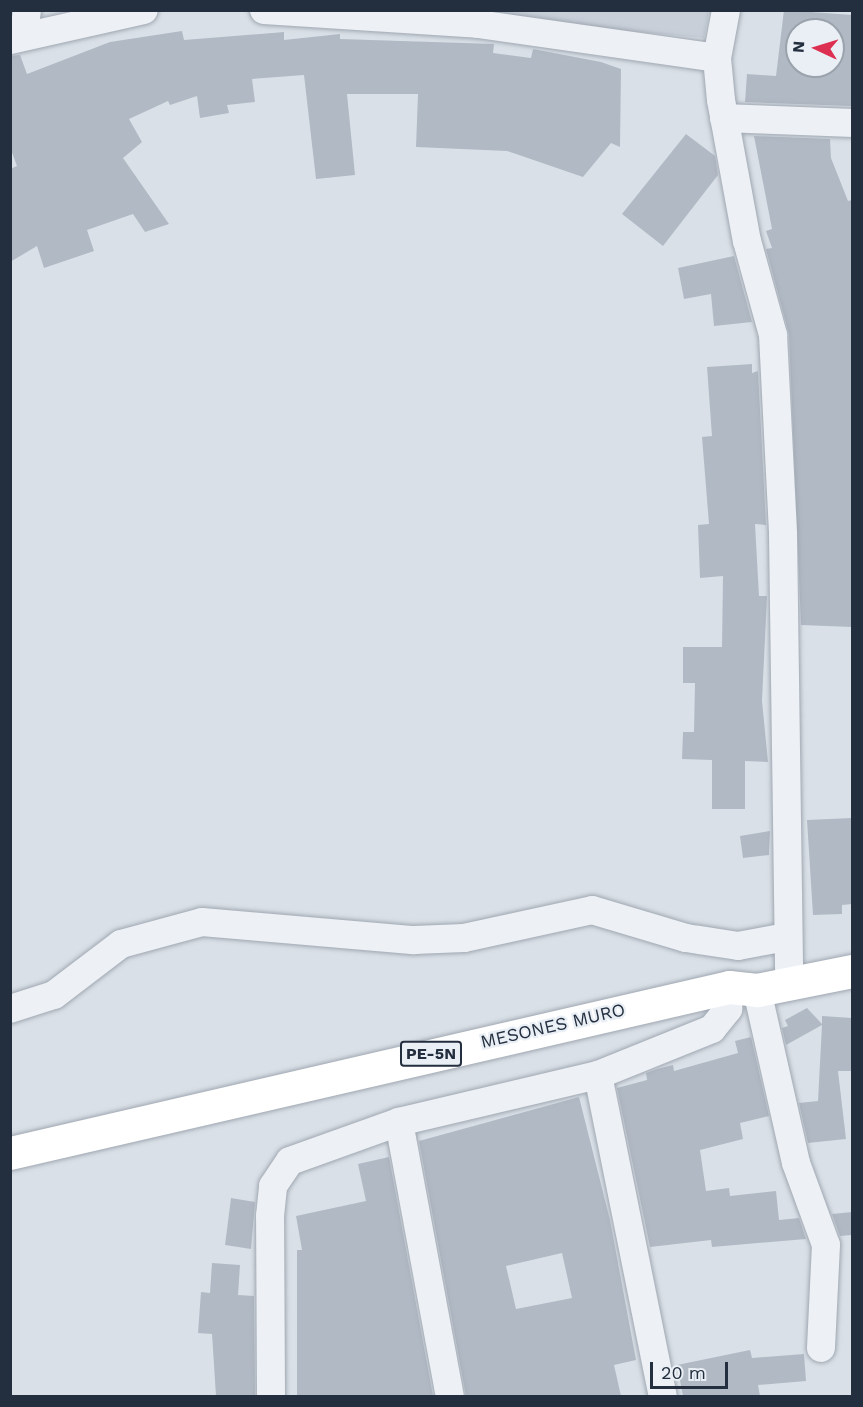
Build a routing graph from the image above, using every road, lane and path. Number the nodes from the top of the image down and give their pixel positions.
1 (144, 10) edge
2 (264, 10) edge
3 (726, 10) edge
4 (21, 28) edge
5 (717, 58) junction
6 (724, 118) junction
7 (852, 123) edge
8 (786, 937) junction
9 (852, 970) edge
10 (789, 984) junction
11 (743, 989) junction
12 (10, 1009) edge
13 (598, 1075) junction
14 (399, 1122) junction
15 (10, 1153) edge
16 (821, 1348) dead end
17 (271, 1396) edge
18 (450, 1396) edge
19 (663, 1396) edge

1 - 4 street
2 - 5 street
3 - 5 street
5 - 6 street
6 - 7 street
6 - 8 street
8 - 10 street
8 - 12 street
9 - 10 highway, MESONES MURO / PE-5N
10 - 11 highway, MESONES MURO / PE-5N
11 - 13 street
11 - 15 highway, MESONES MURO / PE-5N
11 - 16 street
13 - 14 street
13 - 19 street
14 - 17 street
14 - 18 street

